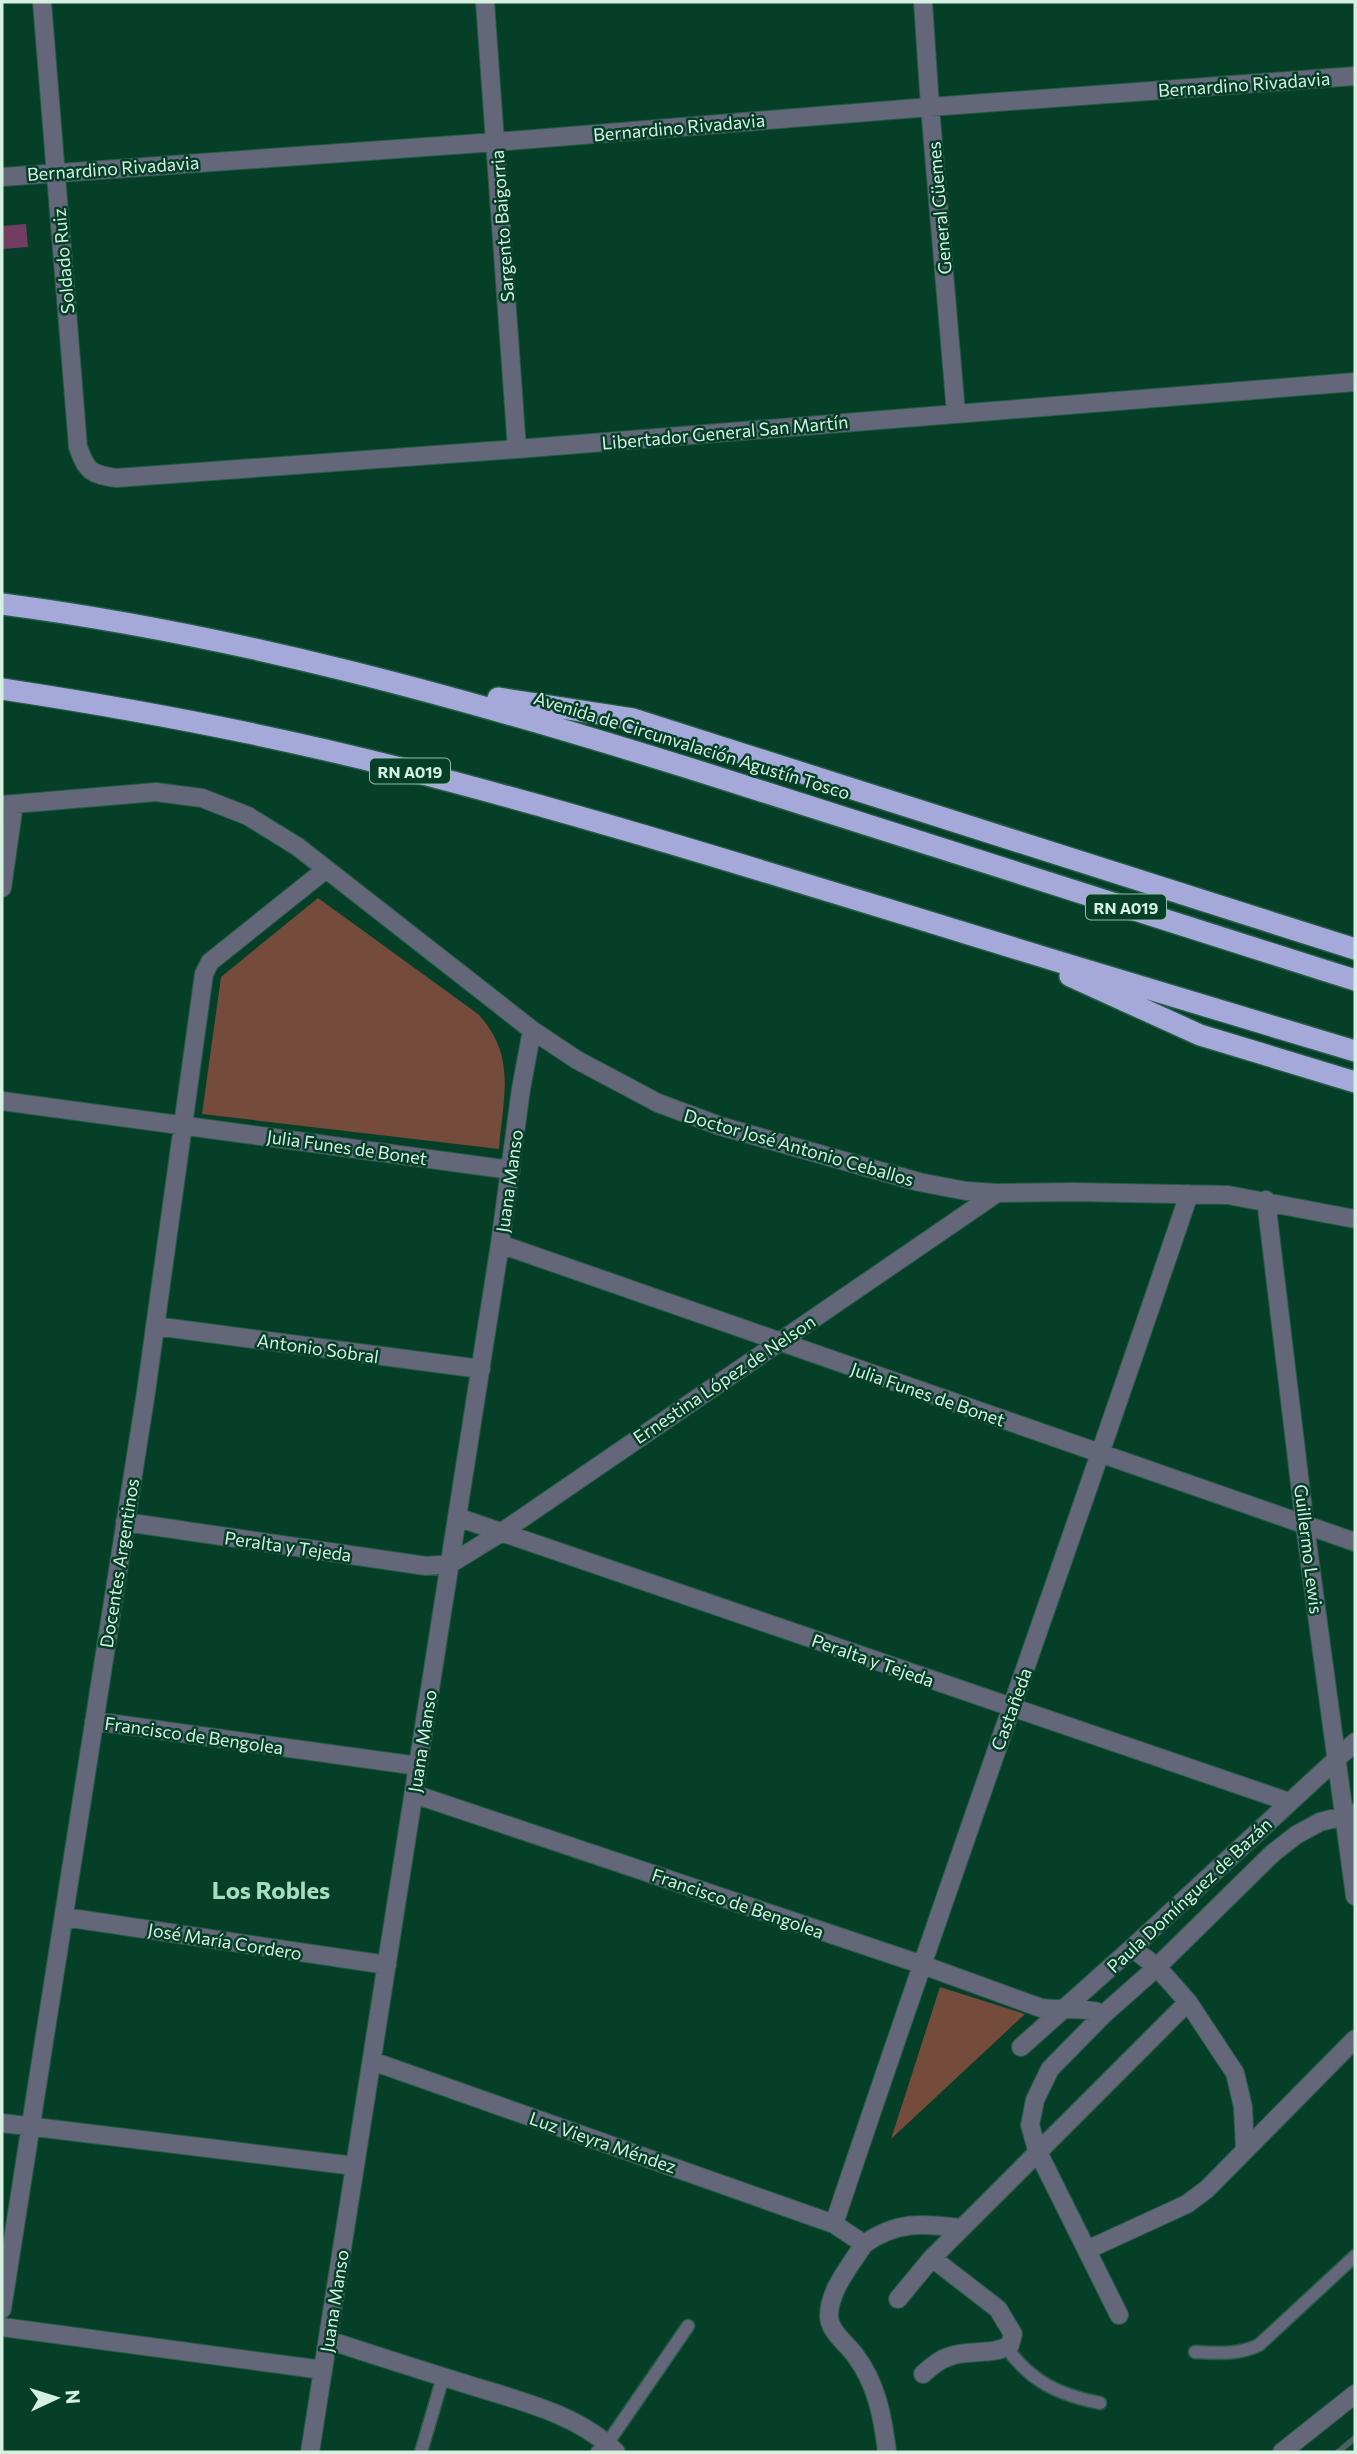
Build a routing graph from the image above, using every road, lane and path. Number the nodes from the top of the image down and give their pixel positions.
1 (42, 2) edge
2 (485, 2) edge
3 (923, 2) edge
4 (1355, 76) edge
5 (930, 107) junction
6 (496, 142) junction
7 (55, 172) junction
8 (2, 177) edge
9 (1355, 382) edge
10 (956, 413) junction
11 (517, 449) junction
12 (94, 474) joint
13 (2, 604) edge
14 (399, 683) junction
15 (2, 689) edge
16 (8, 804) edge
17 (325, 870) junction
18 (2, 888) edge
19 (998, 943) junction
20 (1355, 949) edge
21 (1355, 980) edge
22 (533, 1030) junction
23 (1355, 1051) edge
24 (1355, 1082) edge
25 (2, 1101) edge
26 (182, 1124) junction
27 (511, 1170) junction
28 (997, 1194) junction
29 (1189, 1194) junction
30 (1266, 1200) junction
31 (1355, 1219) edge
32 (500, 1244) junction
33 (155, 1326) junction
34 (777, 1342) junction
35 (481, 1369) junction
36 (1102, 1453) junction
37 (457, 1517) junction
38 (125, 1522) junction
39 (1306, 1526) junction
40 (502, 1532) junction
41 (1355, 1542) edge
42 (450, 1564) junction
43 (1012, 1707) junction
44 (94, 1721) junction
45 (1355, 1742) edge
46 (1337, 1759) junction
47 (418, 1766) junction
48 (414, 1794) junction
49 (1289, 1802) junction
50 (1350, 1814) edge
51 (1355, 1896) edge
52 (64, 1917) junction
53 (1132, 1948) junction
54 (920, 1964) junction
55 (387, 1965) junction
56 (1157, 1967) junction
57 (1188, 2002) junction
58 (1061, 2011) junction
59 (1104, 2014) junction
60 (1355, 2039) edge
61 (1021, 2047) dead end
62 (372, 2061) junction
63 (2, 2123) edge
64 (31, 2126) junction
65 (1037, 2150) junction
66 (1244, 2150) junction
67 (355, 2166) junction
68 (834, 2224) junction
69 (960, 2228) junction
70 (864, 2244) junction
71 (1087, 2250) junction
72 (1355, 2256) edge
73 (932, 2258) junction
74 (898, 2299) dead end
75 (2, 2309) edge
76 (1119, 2315) dead end
77 (688, 2326) dead end
78 (2, 2327) edge
79 (328, 2340) junction
80 (1006, 2347) junction
81 (1195, 2352) dead end
82 (323, 2370) junction
83 (923, 2374) dead end
84 (443, 2377) junction
85 (1355, 2394) edge
86 (1100, 2403) dead end
87 (607, 2449) edge
88 (310, 2452) edge
89 (421, 2452) edge
90 (887, 2452) edge
91 (1282, 2452) edge

1 - 7 street, Soldado Ruiz
2 - 6 street, Sargento Baigorria
3 - 5 street, General Güemes
4 - 5 street, Bernardino Rivadavia
5 - 6 street, Bernardino Rivadavia
5 - 10 street, General Güemes
6 - 7 street, Bernardino Rivadavia
6 - 11 street, Sargento Baigorria
7 - 8 street, Bernardino Rivadavia
7 - 12 street, Soldado Ruiz
9 - 10 street, Libertador General San Martín
10 - 11 street, Libertador General San Martín
11 - 12 street, Libertador General San Martín
13 - 14 highway, Avenida de Circunvalación Agustín Tosco / RN A019
14 - 20 highway
14 - 21 highway, Avenida de Circunvalación Agustín Tosco / RN A019
15 - 19 highway, RN A019
16 - 17 street, Doctor José Antonio Ceballos
16 - 18 street
17 - 22 street, Doctor José Antonio Ceballos
17 - 26 street, Docentes Argentinos
19 - 23 highway, RN A019
19 - 24 highway
22 - 27 street, Juana Manso
22 - 28 street, Doctor José Antonio Ceballos
25 - 26 street, Julia Funes de Bonet
26 - 27 street, Julia Funes de Bonet
26 - 33 street, Docentes Argentinos
27 - 32 street, Juana Manso
28 - 29 street, Doctor José Antonio Ceballos
28 - 34 street, Ernestina López de Nelson
29 - 30 street, Doctor José Antonio Ceballos
29 - 36 street, Castañeda
30 - 31 street, Doctor José Antonio Ceballos
30 - 39 street, Guillermo Lewis
32 - 34 street, Julia Funes de Bonet
32 - 35 street, Juana Manso
33 - 35 street, Antonio Sobral
33 - 38 street, Docentes Argentinos
34 - 36 street, Julia Funes de Bonet
34 - 40 street, Ernestina López de Nelson
35 - 37 street, Juana Manso
36 - 39 street, Julia Funes de Bonet
36 - 43 street, Castañeda
37 - 40 street, Peralta y Tejeda
37 - 42 street, Juana Manso
38 - 42 street, Peralta y Tejeda
38 - 44 street, Docentes Argentinos
39 - 41 street, Julia Funes de Bonet
39 - 46 street, Guillermo Lewis
40 - 42 street, Ernestina López de Nelson
40 - 43 street, Peralta y Tejeda
42 - 47 street, Juana Manso
43 - 49 street, Peralta y Tejeda
43 - 54 street, Castañeda
44 - 47 street, Francisco de Bengolea
44 - 52 street, Docentes Argentinos
45 - 46 street, Paula Domínguez de Bazán
46 - 49 street, Paula Domínguez de Bazán
46 - 50 street, Guillermo Lewis
47 - 48 street, Juana Manso
48 - 54 street, Francisco de Bengolea
48 - 55 street, Juana Manso
49 - 53 street, Paula Domínguez de Bazán
50 - 51 street, Guillermo Lewis
50 - 56 street
52 - 55 street, José María Cordero
52 - 64 street, Docentes Argentinos
53 - 56 street
53 - 58 street, Paula Domínguez de Bazán
54 - 58 street, Francisco de Bengolea
54 - 68 street, Castañeda
55 - 62 street, Juana Manso
56 - 57 street
56 - 59 street
57 - 65 street
57 - 66 street
58 - 59 street, Francisco de Bengolea
58 - 61 street, Paula Domínguez de Bazán
59 - 65 street
60 - 66 street
62 - 67 street, Juana Manso
62 - 68 street, Luz Vieyra Méndez
63 - 64 street
64 - 67 street
64 - 75 street, Docentes Argentinos
65 - 69 street
65 - 71 street
66 - 71 street
67 - 79 street, Juana Manso
68 - 70 street, Luz Vieyra Méndez
69 - 70 street
69 - 73 street
70 - 90 street
71 - 76 street
72 - 81 lane
73 - 74 street
73 - 80 street
77 - 87 lane
78 - 82 street
79 - 82 street, Juana Manso
79 - 84 street
80 - 83 street
80 - 86 lane
82 - 88 street, Juana Manso
84 - 87 street
84 - 89 lane
85 - 91 street

